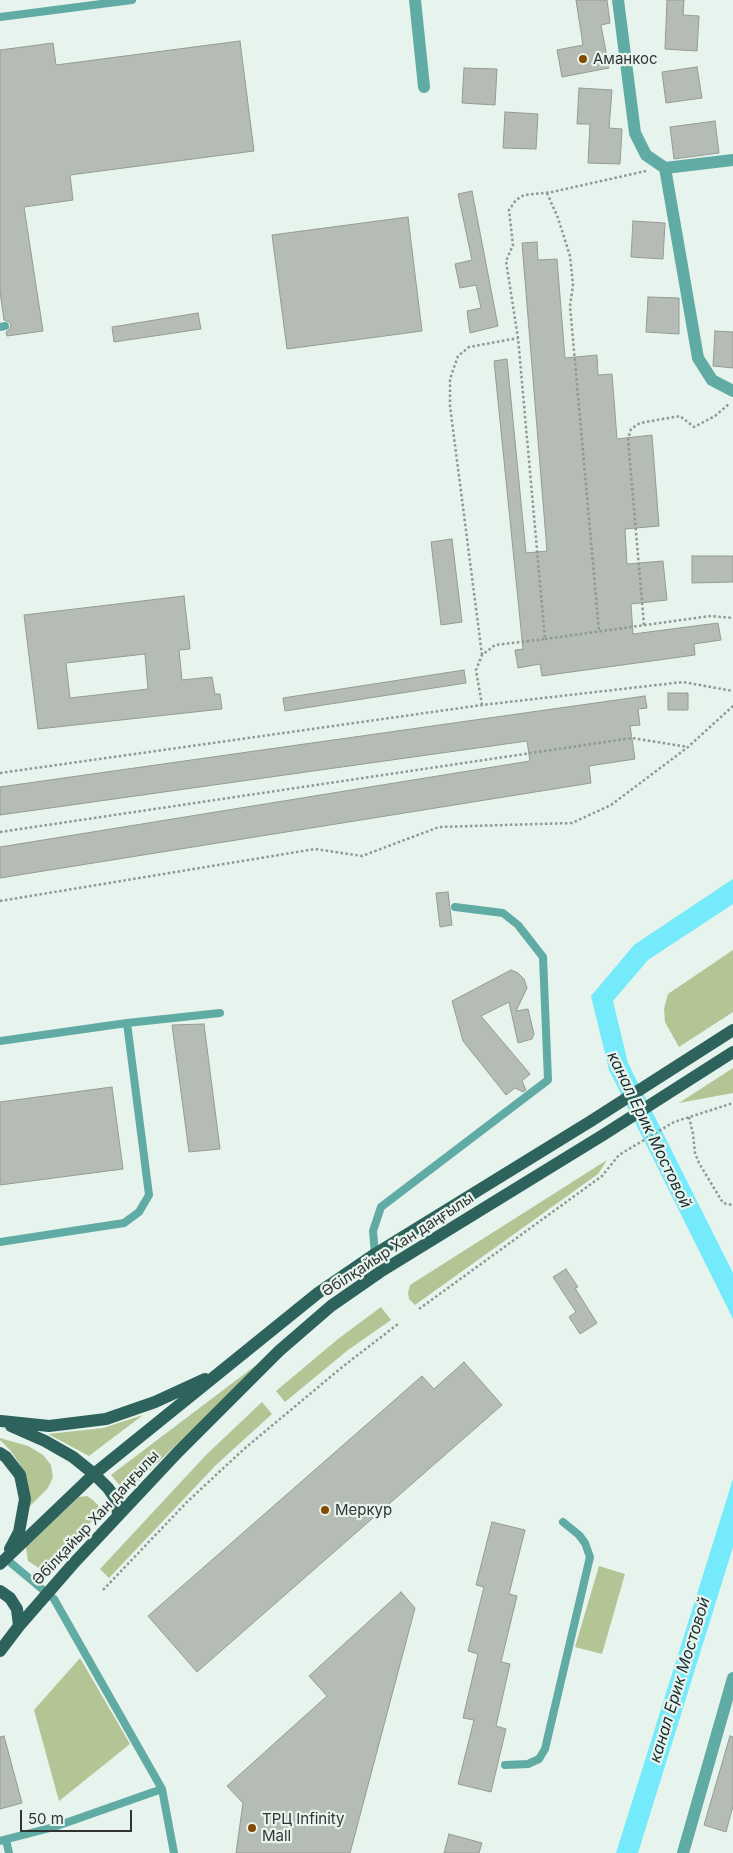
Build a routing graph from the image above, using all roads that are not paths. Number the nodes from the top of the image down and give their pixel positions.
1 (132, 0) edge
2 (414, 0) edge
3 (618, 0) edge
4 (0, 17) edge
5 (424, 87) dead end
6 (733, 160) edge
7 (665, 168) junction
8 (733, 392) edge
9 (456, 907) dead end
10 (220, 1014) dead end
11 (127, 1022) junction
12 (733, 1030) edge
13 (0, 1041) edge
14 (733, 1052) edge
15 (0, 1242) edge
16 (375, 1254) junction
17 (224, 1371) junction
18 (0, 1421) edge
19 (0, 1453) edge
20 (94, 1474) junction
21 (118, 1516) junction
22 (563, 1522) dead end
23 (3, 1561) edge
24 (0, 1591) edge
25 (48, 1593) junction
26 (19, 1626) junction
27 (0, 1651) edge
28 (733, 1678) edge
29 (505, 1765) dead end
30 (162, 1789) junction
31 (3, 1840) edge
32 (9, 1853) edge
33 (174, 1853) edge
34 (683, 1853) edge

1 - 4 lane
2 - 5 street
3 - 7 street
6 - 7 street
7 - 8 street
9 - 16 lane
10 - 11 lane
11 - 13 lane
11 - 15 lane
12 - 16 main road, Әбілқайыр Хан даңғылы
14 - 21 main road, Әбілқайыр Хан даңғылы
16 - 17 main road, Әбілқайыр Хан даңғылы
17 - 18 main road
17 - 20 main road, Әбілқайыр Хан даңғылы
18 - 20 main road
19 - 23 main road
20 - 21 main road
20 - 23 main road, Әбілқайыр Хан даңғылы
21 - 25 main road, Әбілқайыр Хан даңғылы
22 - 29 lane
23 - 25 lane
24 - 26 main road
25 - 26 main road, Әбілқайыр Хан даңғылы
25 - 30 lane
26 - 27 main road, Әбілқайыр Хан даңғылы
28 - 34 street
30 - 31 lane
30 - 33 lane
31 - 32 lane

